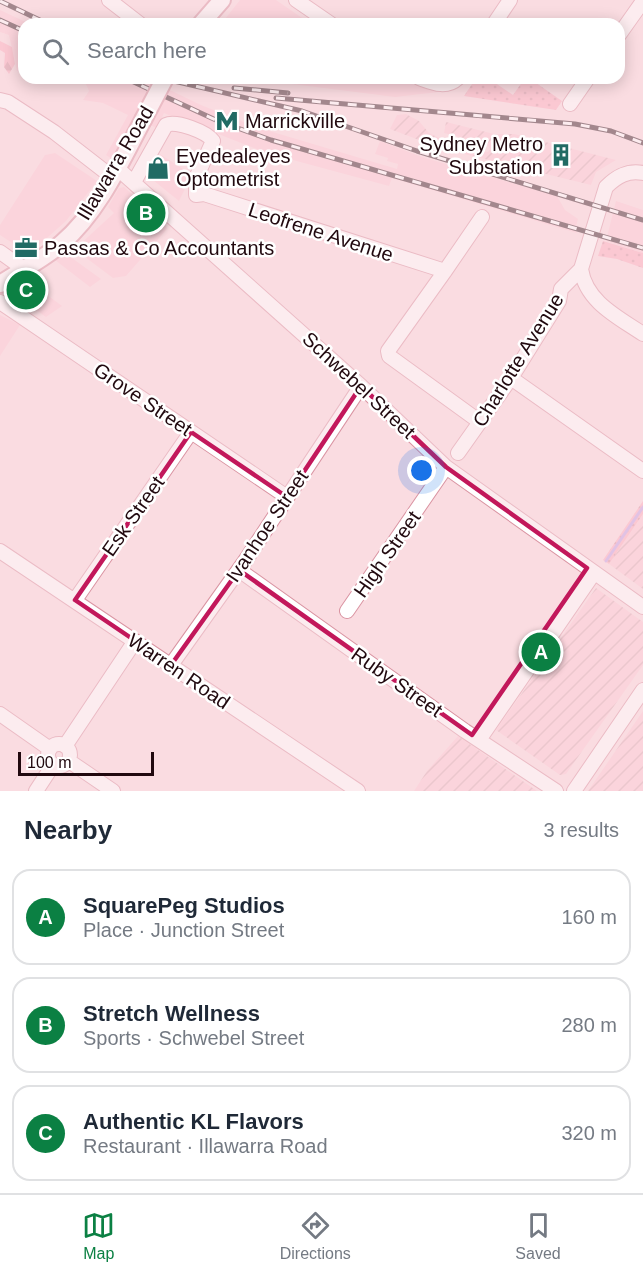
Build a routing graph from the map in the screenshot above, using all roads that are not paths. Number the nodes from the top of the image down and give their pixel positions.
1 (109, 0) edge
2 (222, 0) edge
3 (296, 0) edge
4 (510, 0) edge
5 (643, 1) edge
6 (132, 18) edge
7 (206, 18) edge
8 (322, 18) edge
9 (498, 18) edge
10 (625, 26) edge
11 (162, 84) edge
12 (584, 84) edge
13 (0, 100) edge
14 (570, 104) dead end
15 (115, 173) junction
16 (643, 173) edge
17 (134, 182) junction
18 (482, 217) dead end
19 (0, 252) edge
20 (24, 269) junction
21 (581, 270) junction
22 (446, 271) junction
23 (0, 284) edge
24 (0, 302) edge
25 (643, 334) edge
26 (511, 378) junction
27 (361, 386) junction
28 (480, 422) junction
29 (191, 432) junction
30 (458, 453) dead end
31 (447, 467) junction
32 (643, 471) edge
33 (287, 497) junction
34 (0, 551) edge
35 (239, 570) junction
36 (591, 570) junction
37 (75, 600) junction
38 (643, 607) edge
39 (347, 611) dead end
40 (135, 641) junction
41 (171, 665) junction
42 (643, 690) edge
43 (0, 714) edge
44 (475, 737) junction
45 (65, 746) junction
46 (50, 749) junction
47 (69, 761) junction
48 (53, 765) junction
49 (36, 791) edge
50 (113, 791) edge
51 (358, 791) edge
52 (556, 791) edge
53 (574, 791) edge

1 - 6 street
2 - 7 main road
3 - 8 street
4 - 9 street
5 - 10 street
11 - 15 main road, Illawarra Road, bridge
12 - 14 street
13 - 15 street, Schwebel Street
15 - 17 street, Schwebel Street
15 - 20 main road, Illawarra Road
16 - 21 street
17 - 22 street, Leofrene Avenue
17 - 27 street, Schwebel Street
18 - 22 street
19 - 20 street
20 - 23 main road, Illawarra Road
21 - 25 street
21 - 26 street, Charlotte Avenue
22 - 28 street
24 - 29 street, Grove Street
26 - 28 street, Charlotte Avenue
26 - 32 street
27 - 31 street, Schwebel Street
27 - 33 street, Ivanhoe Street
28 - 30 street, Charlotte Avenue
29 - 33 street, Grove Street
29 - 37 street, Esk Street
31 - 36 street, Schwebel Street
31 - 39 street, High Street
33 - 35 street, Ivanhoe Street
34 - 37 street, Warren Road
35 - 41 street, Ivanhoe Street
35 - 44 street, Ruby Street
36 - 38 street, Schwebel Street
36 - 44 street
37 - 40 street, Warren Road
40 - 41 street, Warren Road
40 - 45 street
41 - 51 street, Warren Road
42 - 53 street
43 - 46 street
44 - 52 street, Ruby Street
45 - 46 street
45 - 47 street
46 - 48 street
47 - 48 street
47 - 50 street
48 - 49 street

